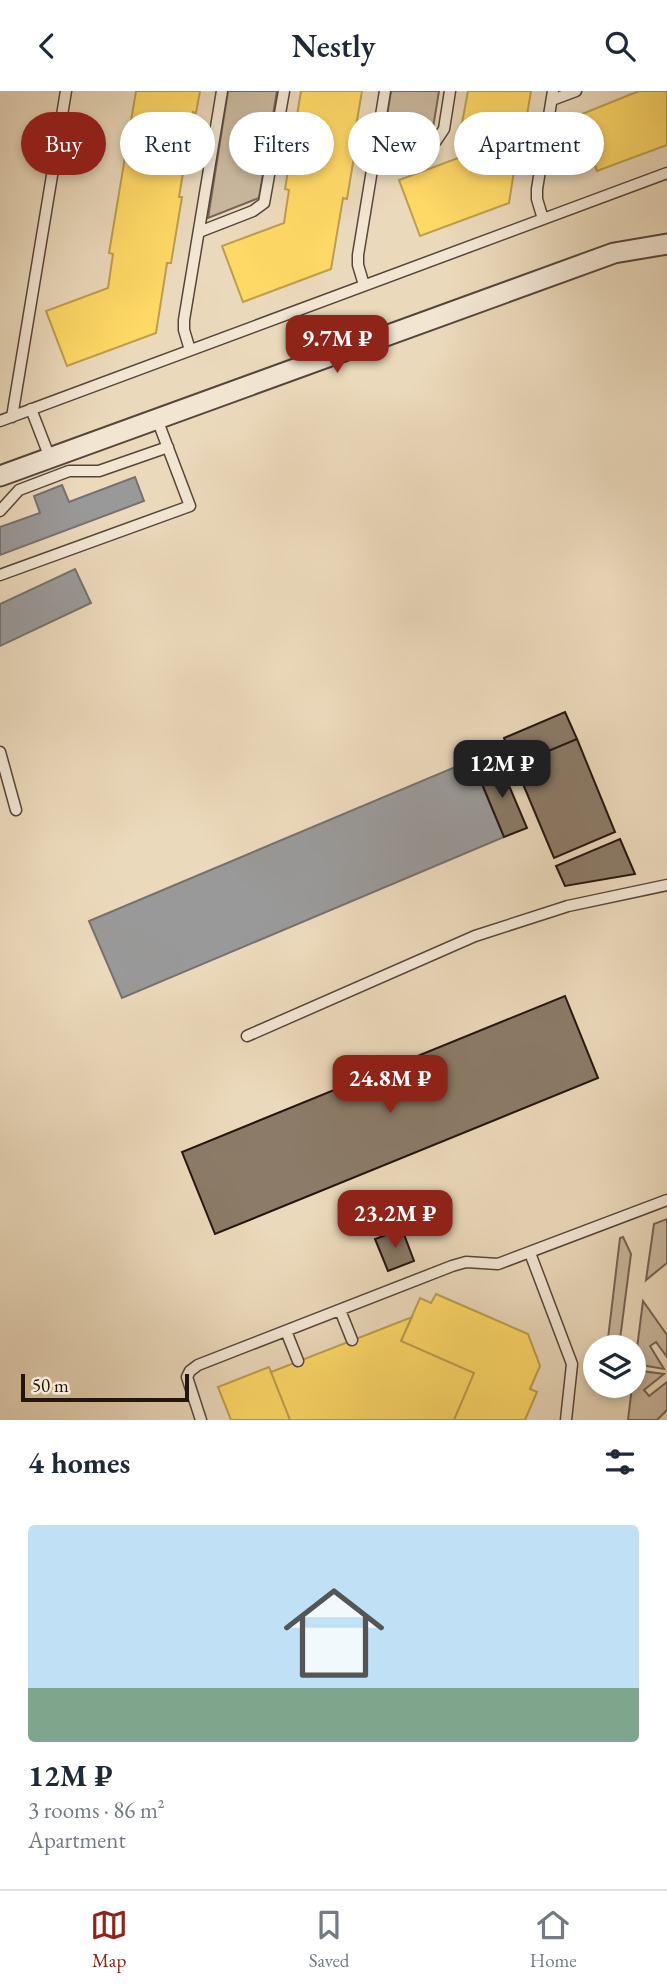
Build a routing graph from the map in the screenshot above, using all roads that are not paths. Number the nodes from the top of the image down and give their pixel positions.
1 (66, 91) edge
2 (222, 91) edge
3 (284, 91) edge
4 (385, 91) edge
5 (450, 91) edge
6 (576, 91) edge
7 (552, 96) edge
8 (382, 112) edge
9 (440, 135) edge
10 (667, 173) edge
11 (372, 175) edge
12 (543, 219) junction
13 (199, 232) junction
14 (667, 244) edge
15 (364, 285) junction
16 (190, 350) junction
17 (31, 409) junction
18 (12, 417) junction
19 (157, 419) junction
20 (0, 421) edge
21 (168, 447) junction
22 (50, 458) junction
23 (0, 476) edge
24 (0, 511) edge
25 (0, 575) edge
26 (0, 752) edge
27 (16, 810) dead end
28 (667, 885) edge
29 (247, 1036) dead end
30 (667, 1200) edge
31 (530, 1253) junction
32 (340, 1310) junction
33 (286, 1331) junction
34 (352, 1340) dead end
35 (298, 1361) dead end
36 (201, 1420) edge
37 (566, 1420) edge

1 - 18 lane
2 - 13 lane
3 - 13 lane
4 - 8 lane
5 - 9 lane
6 - 7 lane
7 - 12 lane
10 - 12 lane
11 - 15 lane
12 - 15 lane
13 - 16 lane
14 - 19 street
15 - 16 lane
16 - 17 lane
17 - 18 lane
17 - 22 lane
18 - 20 lane
19 - 21 lane
19 - 22 street
21 - 24 lane
21 - 25 lane
22 - 23 street
26 - 27 lane
28 - 29 lane
30 - 31 lane
31 - 32 lane
31 - 37 lane
32 - 33 lane
32 - 34 lane
33 - 35 lane
33 - 36 lane

